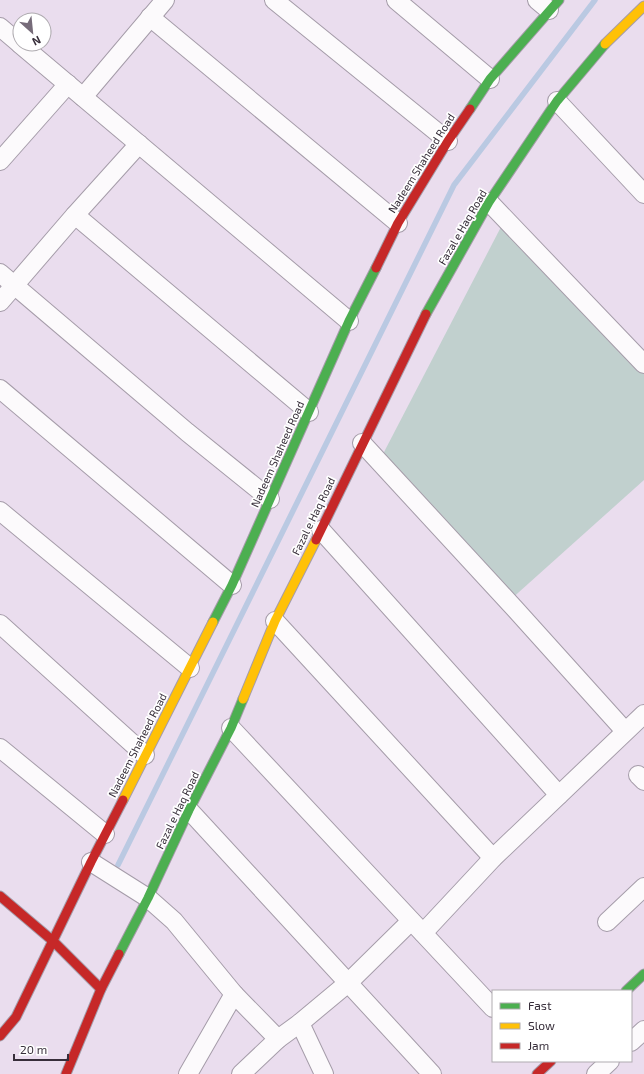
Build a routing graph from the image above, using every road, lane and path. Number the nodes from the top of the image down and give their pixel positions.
1 (165, 0) edge
2 (274, 0) edge
3 (396, 0) edge
4 (548, 3) edge
5 (644, 6) edge
6 (150, 17) junction
7 (0, 27) edge
8 (12, 37) edge
9 (30, 52) edge
10 (490, 79) junction
11 (68, 84) junction
12 (83, 97) junction
13 (557, 101) junction
14 (448, 141) junction
15 (139, 144) junction
16 (0, 161) edge
17 (644, 194) edge
18 (489, 202) junction
19 (75, 215) junction
20 (398, 223) junction
21 (0, 273) edge
22 (14, 285) junction
23 (0, 302) edge
24 (349, 321) junction
25 (644, 364) edge
26 (0, 389) edge
27 (309, 412) junction
28 (362, 443) junction
29 (270, 499) junction
30 (0, 511) edge
31 (321, 530) junction
32 (232, 585) junction
33 (275, 620) junction
34 (0, 624) edge
35 (190, 668) junction
36 (644, 714) edge
37 (231, 728) junction
38 (625, 731) junction
39 (0, 748) edge
40 (145, 755) junction
41 (559, 795) junction
42 (189, 810) junction
43 (105, 834) junction
44 (492, 858) junction
45 (91, 862) junction
46 (644, 887) edge
47 (148, 898) junction
48 (2, 903) edge
49 (607, 922) dead end
50 (417, 927) junction
51 (53, 941) junction
52 (644, 974) edge
53 (348, 983) junction
54 (101, 989) junction
55 (627, 990) edge
56 (234, 994) junction
57 (492, 1007) edge
58 (300, 1023) junction
59 (644, 1030) edge
60 (0, 1036) edge
61 (278, 1039) junction
62 (632, 1041) edge
63 (609, 1062) edge
64 (66, 1074) edge
65 (188, 1074) edge
66 (241, 1074) edge
67 (324, 1074) edge
68 (432, 1074) edge
69 (596, 1074) edge

1 - 6 street
2 - 14 street
3 - 10 street
4 - 10 street, Nadeem Shaheed Road
5 - 13 street, Fazal e Haq Road
6 - 12 street
6 - 20 street
7 - 8 street
9 - 11 street
10 - 14 street, Nadeem Shaheed Road
11 - 12 street
11 - 16 street
12 - 15 street
13 - 17 street
13 - 18 street, Fazal e Haq Road
14 - 20 street, Nadeem Shaheed Road
15 - 19 street
15 - 24 street
18 - 25 street
18 - 28 street, Fazal e Haq Road
19 - 22 street
19 - 27 street
20 - 24 street, Nadeem Shaheed Road
21 - 22 street
22 - 23 street
22 - 29 street
24 - 27 street, Nadeem Shaheed Road
26 - 32 street
27 - 29 street, Nadeem Shaheed Road
28 - 31 street, Fazal e Haq Road
28 - 38 street
29 - 32 street, Nadeem Shaheed Road
30 - 35 street
31 - 33 street, Fazal e Haq Road
31 - 41 street
32 - 35 street, Nadeem Shaheed Road
33 - 37 street, Fazal e Haq Road
33 - 44 street
34 - 40 street
35 - 40 street, Nadeem Shaheed Road
36 - 38 street
37 - 42 street, Fazal e Haq Road
37 - 50 street
38 - 41 street
39 - 43 street
40 - 43 street, Nadeem Shaheed Road
41 - 44 street
42 - 47 street, Fazal e Haq Road
42 - 53 street
43 - 45 street, Nadeem Shaheed Road
44 - 50 street
45 - 47 street
45 - 51 street, Nadeem Shaheed Road
46 - 49 street
47 - 54 street, Fazal e Haq Road
47 - 56 street
48 - 51 street
50 - 53 street
50 - 57 street
51 - 54 street
51 - 60 street, Nadeem Shaheed Road
52 - 55 street
53 - 58 street
53 - 68 street
54 - 64 street, Fazal e Haq Road
56 - 61 street
56 - 65 street
58 - 61 street
58 - 67 street
59 - 62 street
61 - 66 street
63 - 69 street

